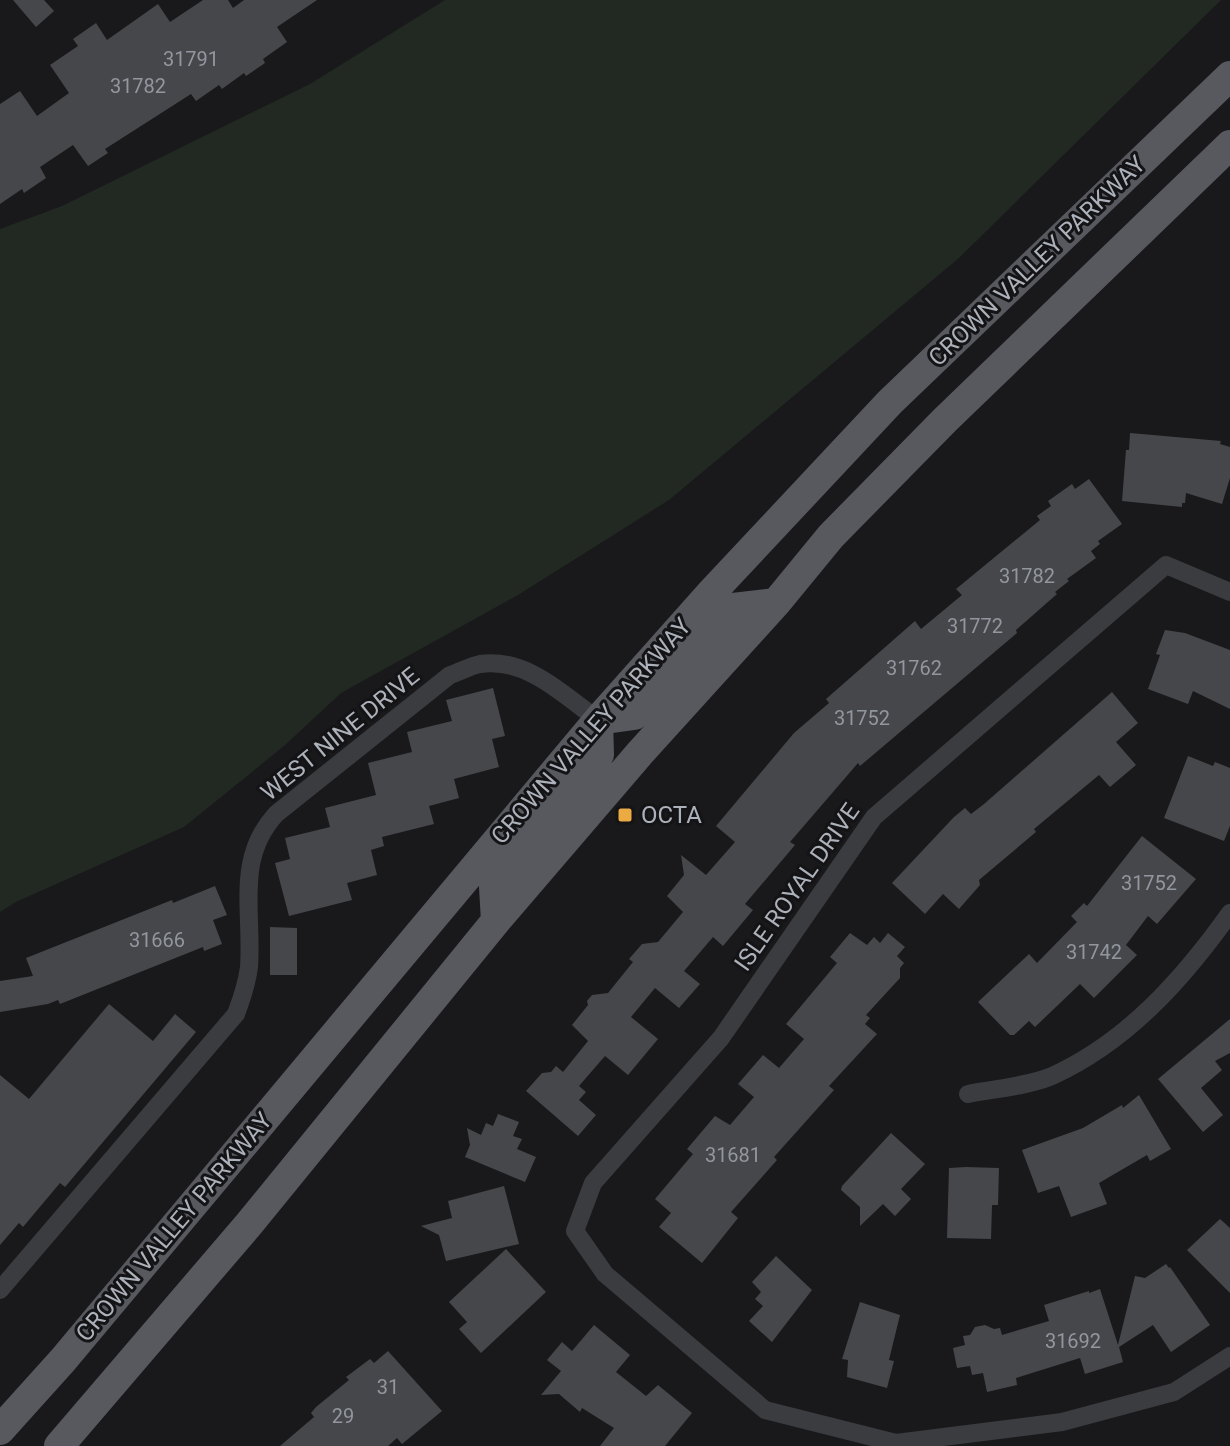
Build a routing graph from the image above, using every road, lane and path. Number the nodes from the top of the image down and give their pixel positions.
1 (1230, 76) edge
2 (1230, 145) edge
3 (1230, 592) edge
4 (776, 603) junction
5 (598, 720) junction
6 (1230, 913) edge
7 (496, 921) junction
8 (968, 1094) dead end
9 (0, 1290) edge
10 (1230, 1356) edge
11 (0, 1430) edge
12 (59, 1446) edge

1 - 5 main road, CROWN VALLEY PARKWAY
2 - 4 main road, CROWN VALLEY PARKWAY
3 - 10 street, ISLE ROYAL DRIVE
4 - 5 main road
4 - 7 main road, CROWN VALLEY PARKWAY
5 - 7 main road
5 - 9 street, WEST NINE DRIVE
5 - 11 main road, CROWN VALLEY PARKWAY
6 - 8 street
7 - 12 main road, CROWN VALLEY PARKWAY

